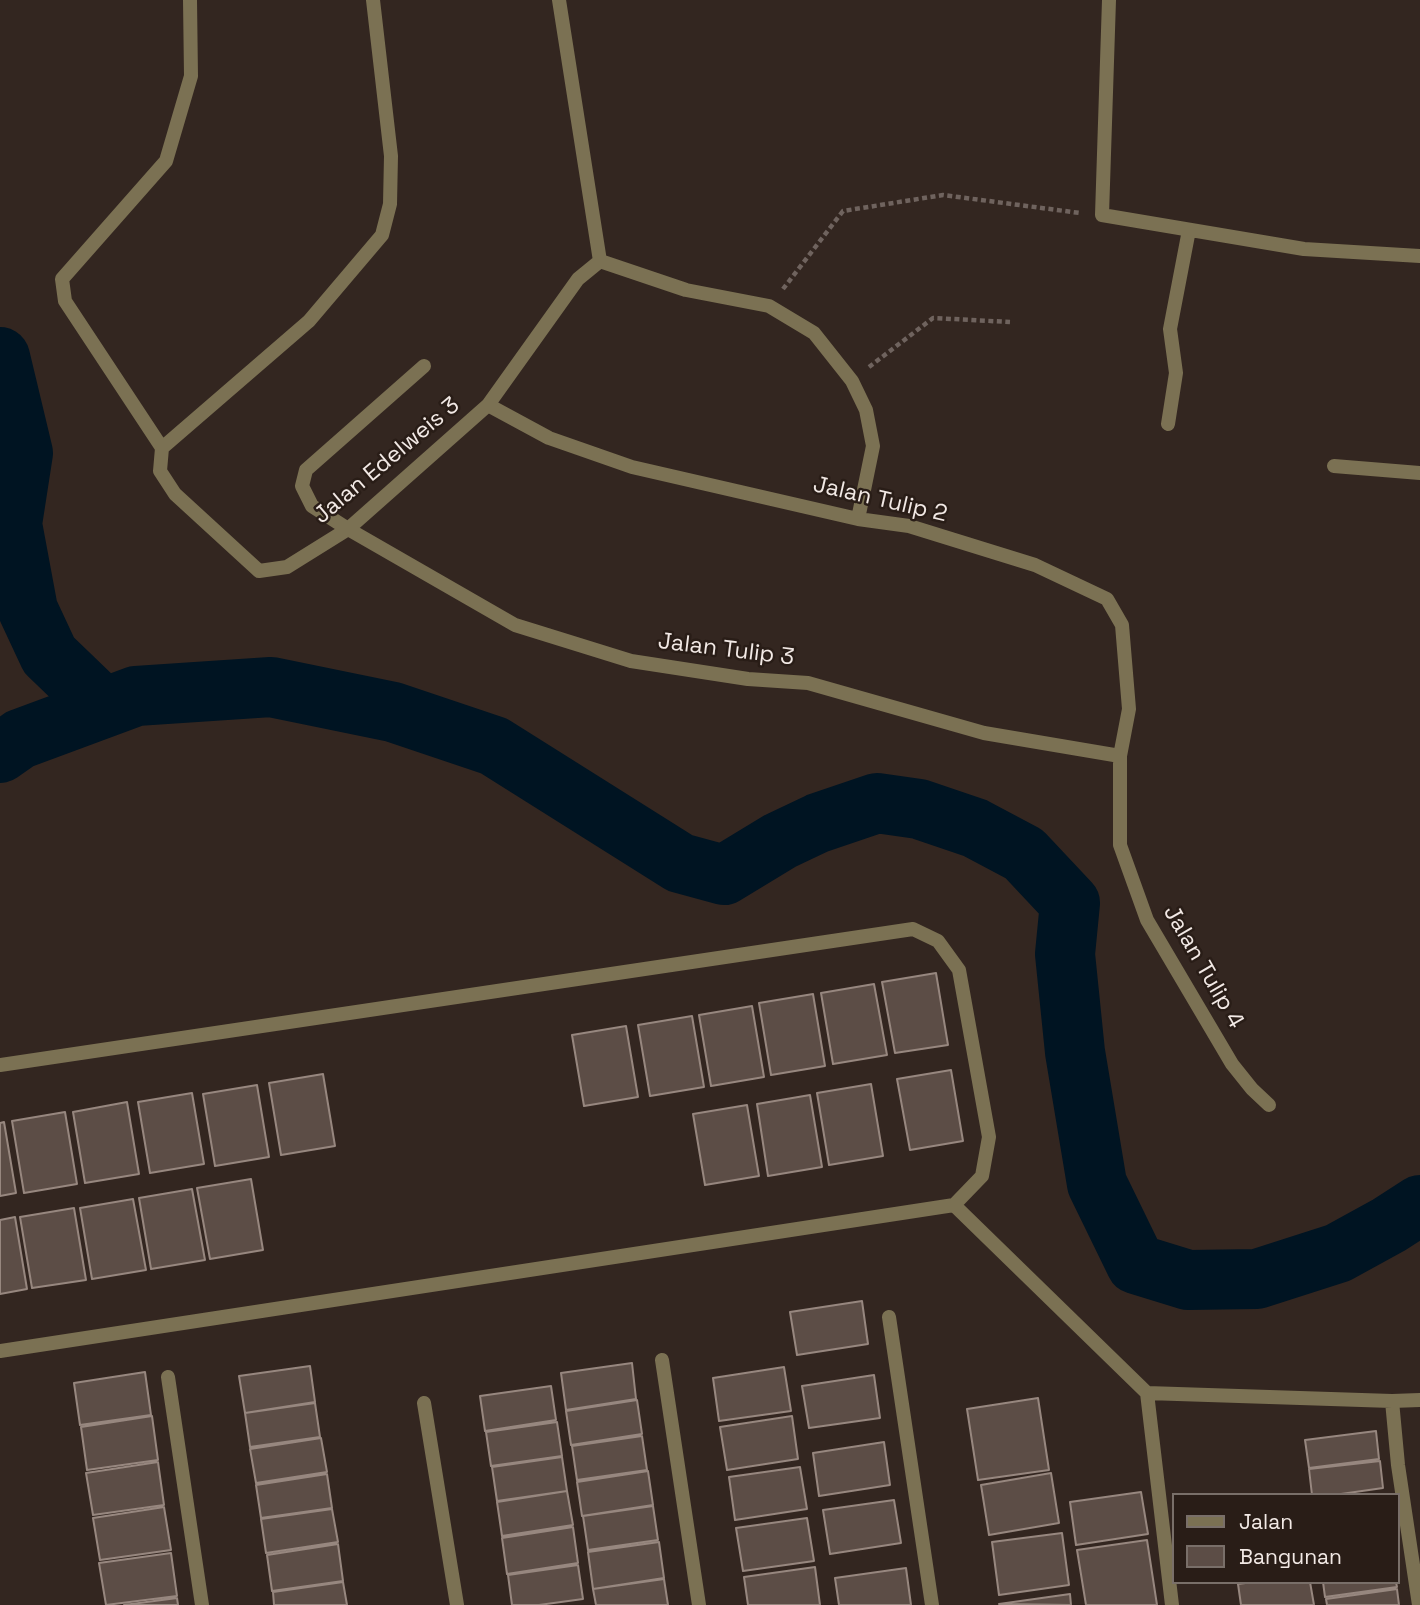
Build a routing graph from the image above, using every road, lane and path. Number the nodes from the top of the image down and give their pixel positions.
1 (190, 0) edge
2 (373, 0) edge
3 (559, 0) edge
4 (1109, 0) edge
5 (1101, 215) junction
6 (1189, 230) junction
7 (1420, 256) edge
8 (600, 261) junction
9 (769, 306) junction
10 (1010, 321) dead end
11 (424, 366) dead end
12 (852, 381) junction
13 (488, 405) junction
14 (1168, 424) dead end
15 (162, 448) junction
16 (1334, 466) dead end
17 (1420, 473) edge
18 (859, 519) junction
19 (348, 529) junction
20 (1120, 756) junction
21 (0, 1065) edge
22 (1269, 1105) dead end
23 (954, 1205) junction
24 (889, 1317) dead end
25 (0, 1351) edge
26 (662, 1360) dead end
27 (169, 1377) dead end
28 (1147, 1394) junction
29 (1420, 1400) edge
30 (1392, 1401) junction
31 (424, 1403) dead end
32 (202, 1605) edge
33 (457, 1605) edge
34 (699, 1605) edge
35 (932, 1605) edge
36 (1172, 1605) edge
37 (1419, 1605) edge

1 - 15 street
2 - 15 street
3 - 8 street
4 - 5 street
5 - 6 street
5 - 9 path
6 - 7 street
6 - 14 street
8 - 9 street
8 - 13 street, Jalan Edelweis 3
9 - 12 street
10 - 12 path
11 - 19 street, Jalan Tulip 3
12 - 18 street
13 - 18 street, Jalan Tulip 2
13 - 19 street, Jalan Edelweis 3
15 - 19 street, Jalan Edelweis 3
16 - 17 street
18 - 20 street, Jalan Tulip 2
19 - 20 street, Jalan Tulip 3
20 - 22 street, Jalan Tulip 4
21 - 23 street
23 - 25 street
23 - 28 street
24 - 35 street
26 - 34 street
27 - 32 street
28 - 30 street
28 - 36 street
29 - 30 street
30 - 37 street
31 - 33 street

